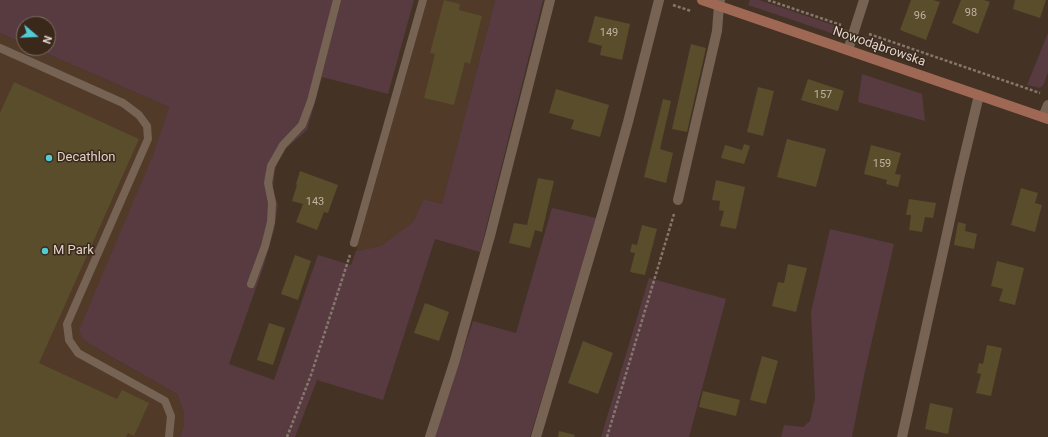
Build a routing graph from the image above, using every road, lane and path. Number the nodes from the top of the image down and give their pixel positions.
1 (337, 0) edge
2 (423, 0) edge
3 (550, 0) edge
4 (659, 0) edge
5 (702, 0) edge
6 (768, 0) edge
7 (864, 0) edge
8 (720, 3) edge
9 (855, 30) junction
10 (0, 48) edge
11 (848, 50) junction
12 (1041, 93) dead end
13 (979, 95) junction
14 (1048, 105) edge
15 (1046, 118) edge
16 (678, 200) joint
17 (354, 243) joint
18 (251, 284) dead end
19 (169, 437) edge
20 (287, 437) edge
21 (430, 437) edge
22 (536, 437) edge
23 (607, 437) edge
24 (902, 437) edge

1 - 18 lane
2 - 17 lane
3 - 21 street
4 - 22 street
5 - 8 street, Nowodąbrowska
6 - 9 path
7 - 9 street
8 - 11 street, Nowodąbrowska
8 - 16 street
9 - 11 street
9 - 12 path
10 - 19 lane
11 - 13 street, Nowodąbrowska
13 - 15 street, Nowodąbrowska
13 - 24 street
14 - 15 street
16 - 23 path
17 - 20 path

